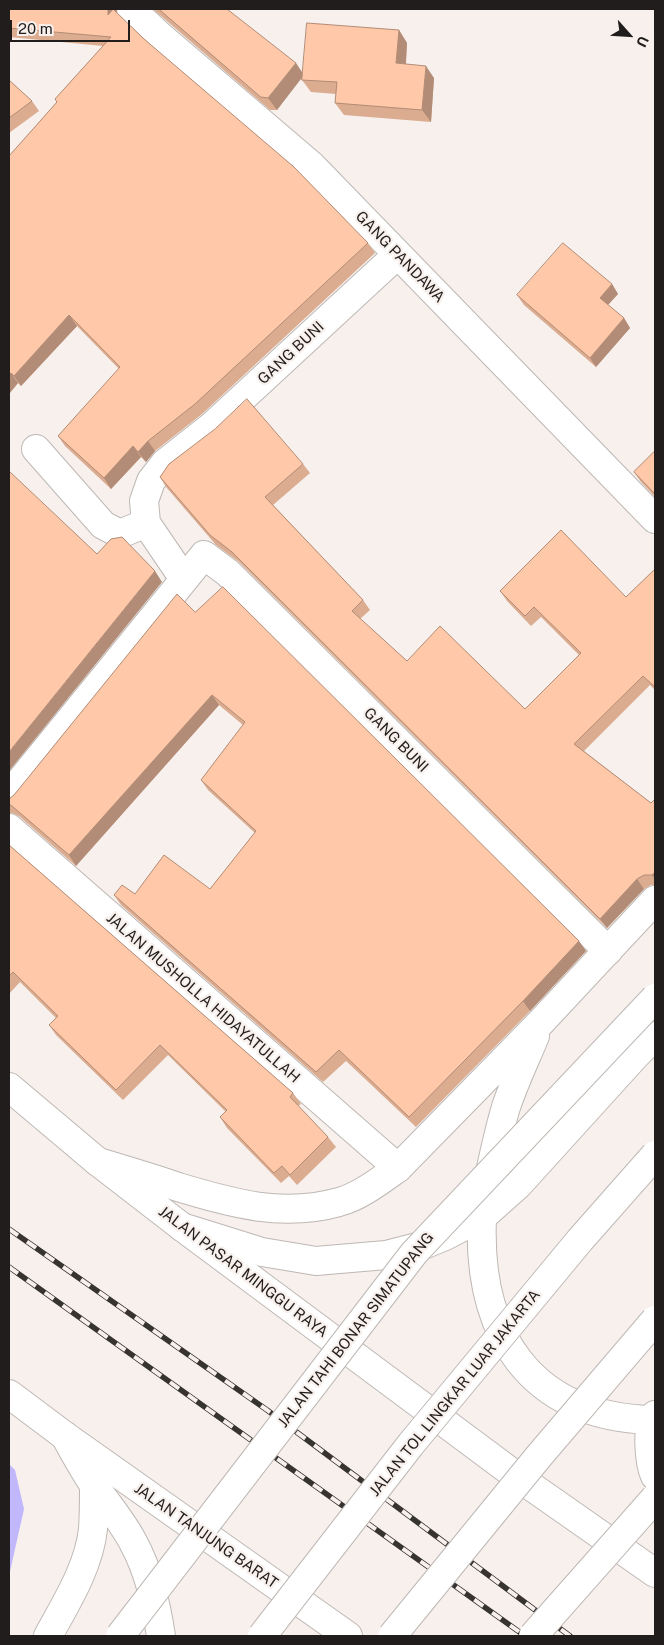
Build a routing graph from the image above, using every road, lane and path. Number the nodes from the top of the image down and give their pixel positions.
1 (131, 9) edge
2 (397, 255) junction
3 (36, 449) dead end
4 (655, 519) edge
5 (146, 523) junction
6 (184, 580) junction
7 (9, 795) edge
8 (9, 828) edge
9 (655, 900) edge
10 (608, 951) junction
11 (655, 998) edge
12 (541, 1022) junction
13 (655, 1036) edge
14 (9, 1087) edge
15 (655, 1155) edge
16 (98, 1162) junction
17 (398, 1168) junction
18 (482, 1217) junction
19 (182, 1227) junction
20 (655, 1320) edge
21 (9, 1394) edge
22 (653, 1418) edge
23 (65, 1436) junction
24 (655, 1476) edge
25 (94, 1486) junction
26 (655, 1498) edge
27 (655, 1573) edge
28 (48, 1636) edge
29 (120, 1636) edge
30 (162, 1636) edge
31 (262, 1636) edge
32 (348, 1636) edge
33 (392, 1636) edge
34 (533, 1636) edge

1 - 2 main road, GANG PANDAWA
2 - 4 main road, GANG PANDAWA
2 - 5 main road, GANG BUNI
3 - 5 main road
5 - 6 main road
6 - 7 main road, GANG BUNI
6 - 10 main road, GANG BUNI
8 - 17 main road, JALAN MUSHOLLA HIDAYATULLAH
9 - 10 main road
10 - 12 main road
11 - 29 main road, JALAN TAHI BONAR SIMATUPANG, bridge
12 - 17 main road
12 - 18 main road
13 - 18 main road
14 - 16 main road, JALAN PASAR MINGGU RAYA
15 - 31 main road, JALAN TOL LINGKAR LUAR JAKARTA, bridge
16 - 17 main road
16 - 19 main road, JALAN PASAR MINGGU RAYA
18 - 19 main road
18 - 22 main road
19 - 27 main road, JALAN PASAR MINGGU RAYA
20 - 33 main road, bridge
21 - 23 main road, JALAN TANJUNG BARAT
22 - 24 main road
23 - 25 main road
23 - 32 main road, JALAN TANJUNG BARAT
25 - 28 main road
25 - 30 main road
26 - 34 main road, bridge

